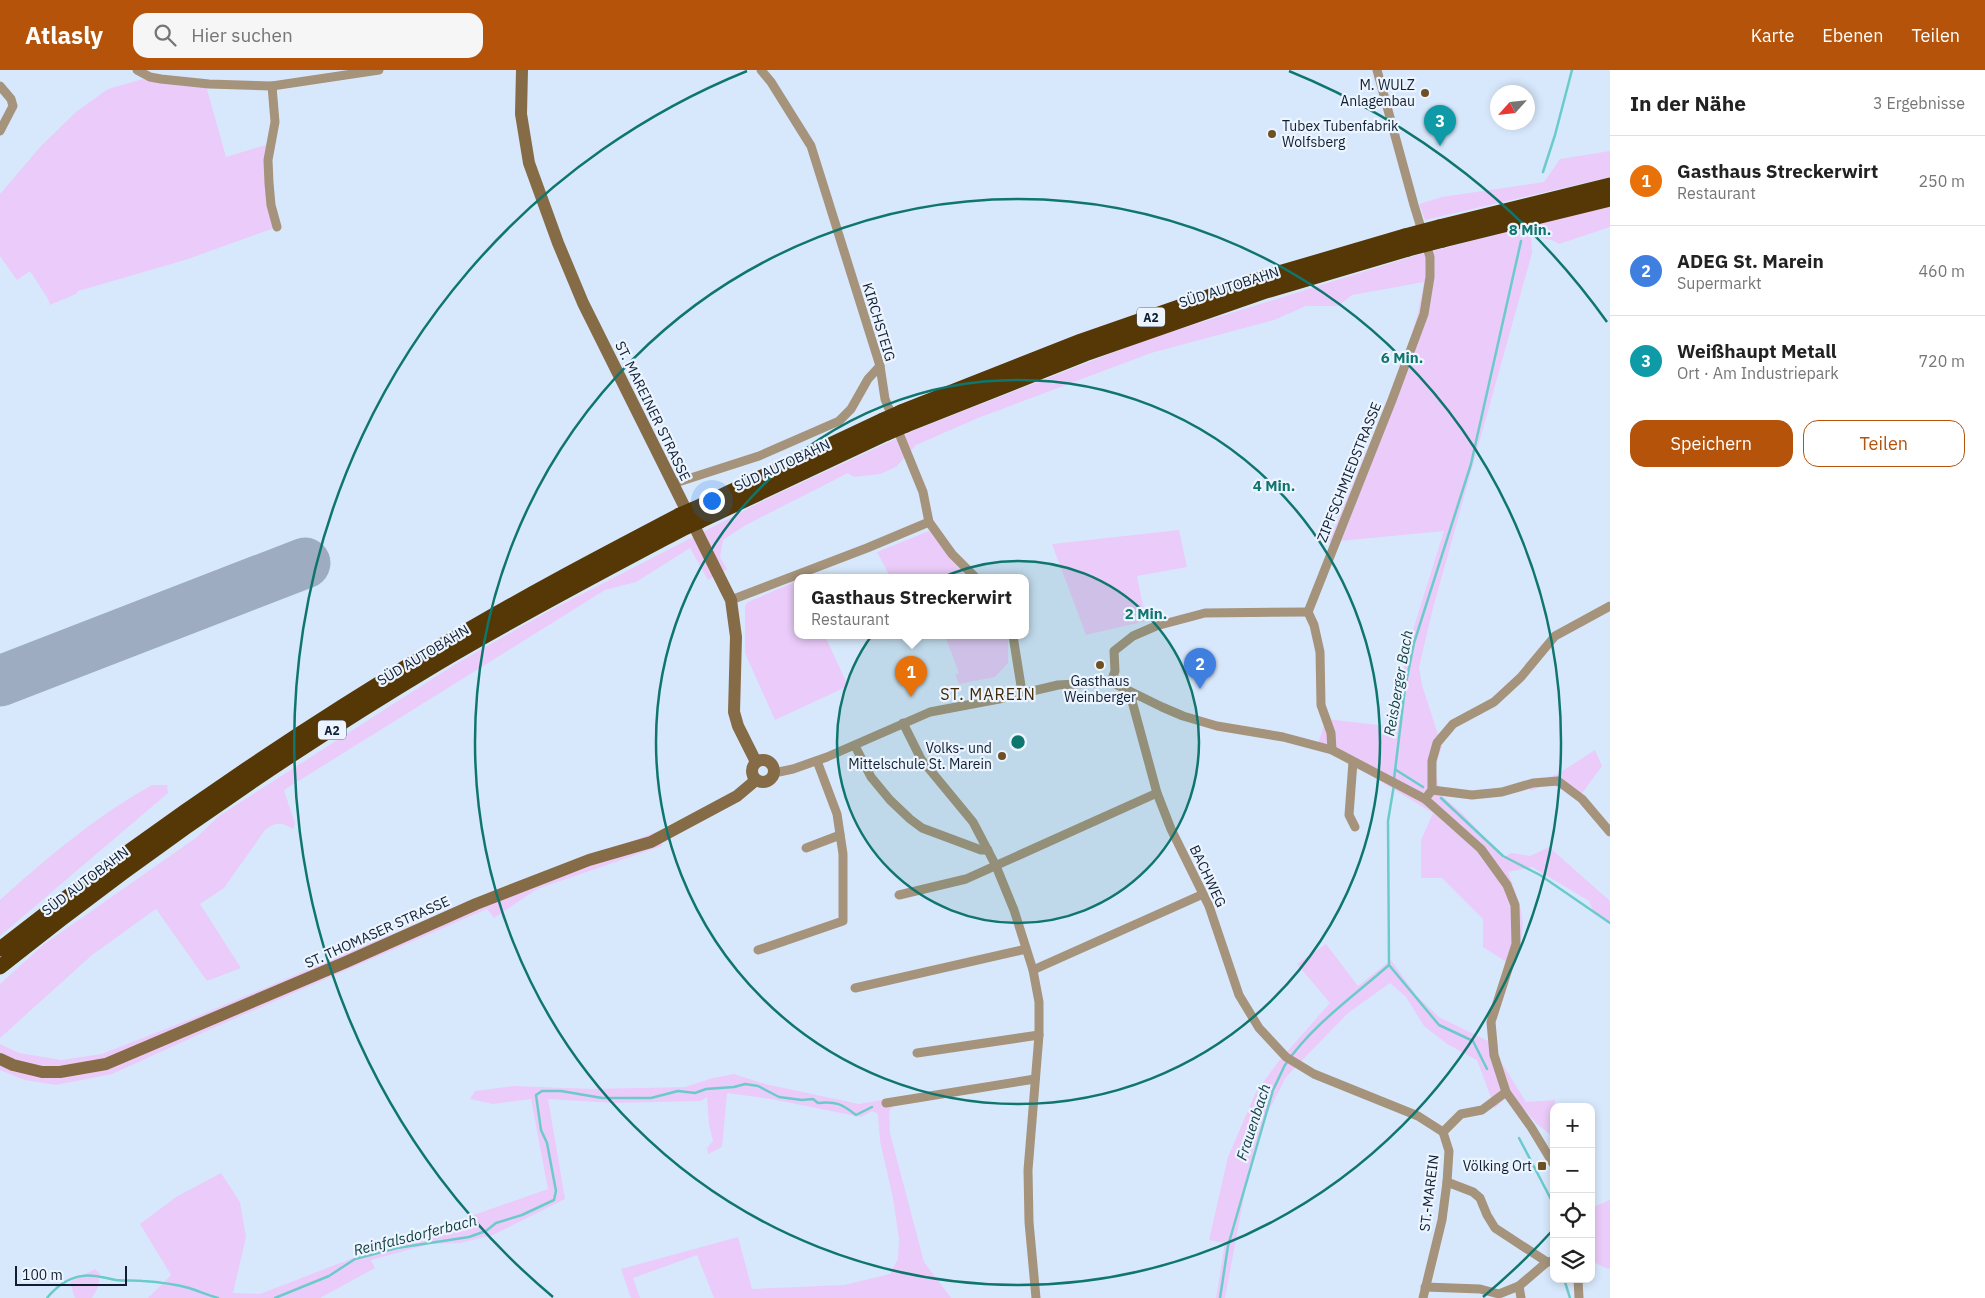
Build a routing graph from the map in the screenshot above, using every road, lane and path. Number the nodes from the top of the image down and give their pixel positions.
1 (137, 70) edge
2 (379, 70) edge
3 (522, 70) edge
4 (761, 70) edge
5 (1377, 70) edge
6 (360, 72) edge
7 (0, 86) edge
8 (272, 86) junction
9 (0, 131) edge
10 (1610, 186) edge
11 (1610, 199) edge
12 (277, 226) dead end
13 (1441, 233) junction
14 (880, 366) junction
15 (672, 484) junction
16 (690, 518) junction
17 (930, 522) junction
18 (798, 574) edge
19 (972, 574) edge
20 (794, 576) edge
21 (731, 600) junction
22 (1610, 606) edge
23 (1308, 612) junction
24 (1013, 639) edge
25 (1111, 682) junction
26 (1022, 692) junction
27 (1134, 694) junction
28 (903, 723) junction
29 (855, 746) junction
30 (1332, 750) junction
31 (817, 761) junction
32 (756, 762) junction
33 (1353, 762) junction
34 (774, 773) junction
35 (756, 780) junction
36 (1432, 790) junction
37 (1157, 793) junction
38 (1426, 799) junction
39 (1355, 827) dead end
40 (1610, 832) edge
41 (840, 835) junction
42 (806, 848) dead end
43 (988, 850) junction
44 (996, 866) junction
45 (899, 895) dead end
46 (1201, 895) junction
47 (0, 949) edge
48 (758, 950) dead end
49 (1026, 950) junction
50 (0, 967) edge
51 (1033, 970) junction
52 (855, 988) dead end
53 (1039, 1034) junction
54 (917, 1053) dead end
55 (0, 1059) edge
56 (1035, 1079) junction
57 (1506, 1092) junction
58 (886, 1103) dead end
59 (1442, 1132) junction
60 (1550, 1158) edge
61 (1447, 1182) junction
62 (1550, 1262) edge
63 (1578, 1283) edge
64 (1519, 1286) junction
65 (1425, 1287) junction
66 (1036, 1298) edge
67 (1423, 1298) edge
68 (1521, 1298) edge
69 (1579, 1298) edge

1 - 8 street
2 - 6 street
3 - 15 main road, ST. MAREINER STRASSE
4 - 14 street, KIRCHSTEIG
5 - 23 street, ZIPFSCHMIEDSTRASSE
6 - 8 street
7 - 9 street
8 - 12 street
10 - 13 highway, SÜD AUTOBAHN / A2
11 - 13 highway, SÜD AUTOBAHN / A2
13 - 16 highway, SÜD AUTOBAHN / A2, bridge
14 - 15 street
14 - 17 street, KIRCHSTEIG
15 - 21 main road, ST. MAREINER STRASSE
16 - 47 highway, SÜD AUTOBAHN / A2
16 - 50 highway, SÜD AUTOBAHN / A2
17 - 18 street
17 - 19 street, KIRCHSTEIG
20 - 21 street
21 - 32 main road, ST. MAREINER STRASSE
22 - 36 street
23 - 25 street
23 - 30 street
24 - 26 street
25 - 26 street
25 - 27 street
26 - 28 street
27 - 30 street
27 - 37 street, BACHWEG
28 - 29 street
28 - 43 street
29 - 31 street
29 - 43 street
30 - 33 street
31 - 34 street
31 - 41 street
32 - 34 main road
32 - 35 main road
33 - 38 street
33 - 39 street
34 - 35 main road
35 - 55 main road, ST. THOMASER STRASSE
36 - 38 street
36 - 40 street
37 - 44 street
37 - 46 street, BACHWEG
38 - 57 street
41 - 42 street
41 - 48 street
43 - 44 street
44 - 45 street
44 - 49 street
46 - 51 street
46 - 59 street, BACHWEG
49 - 51 street
49 - 52 street
51 - 53 street
53 - 54 street
53 - 56 street
56 - 58 street
56 - 66 street
57 - 59 street
57 - 60 street
59 - 61 street, ST.-MAREIN
61 - 62 street
61 - 65 street, ST.-MAREIN
62 - 64 street
63 - 69 street
64 - 65 street
64 - 68 street
65 - 67 street, ST.-MAREIN

